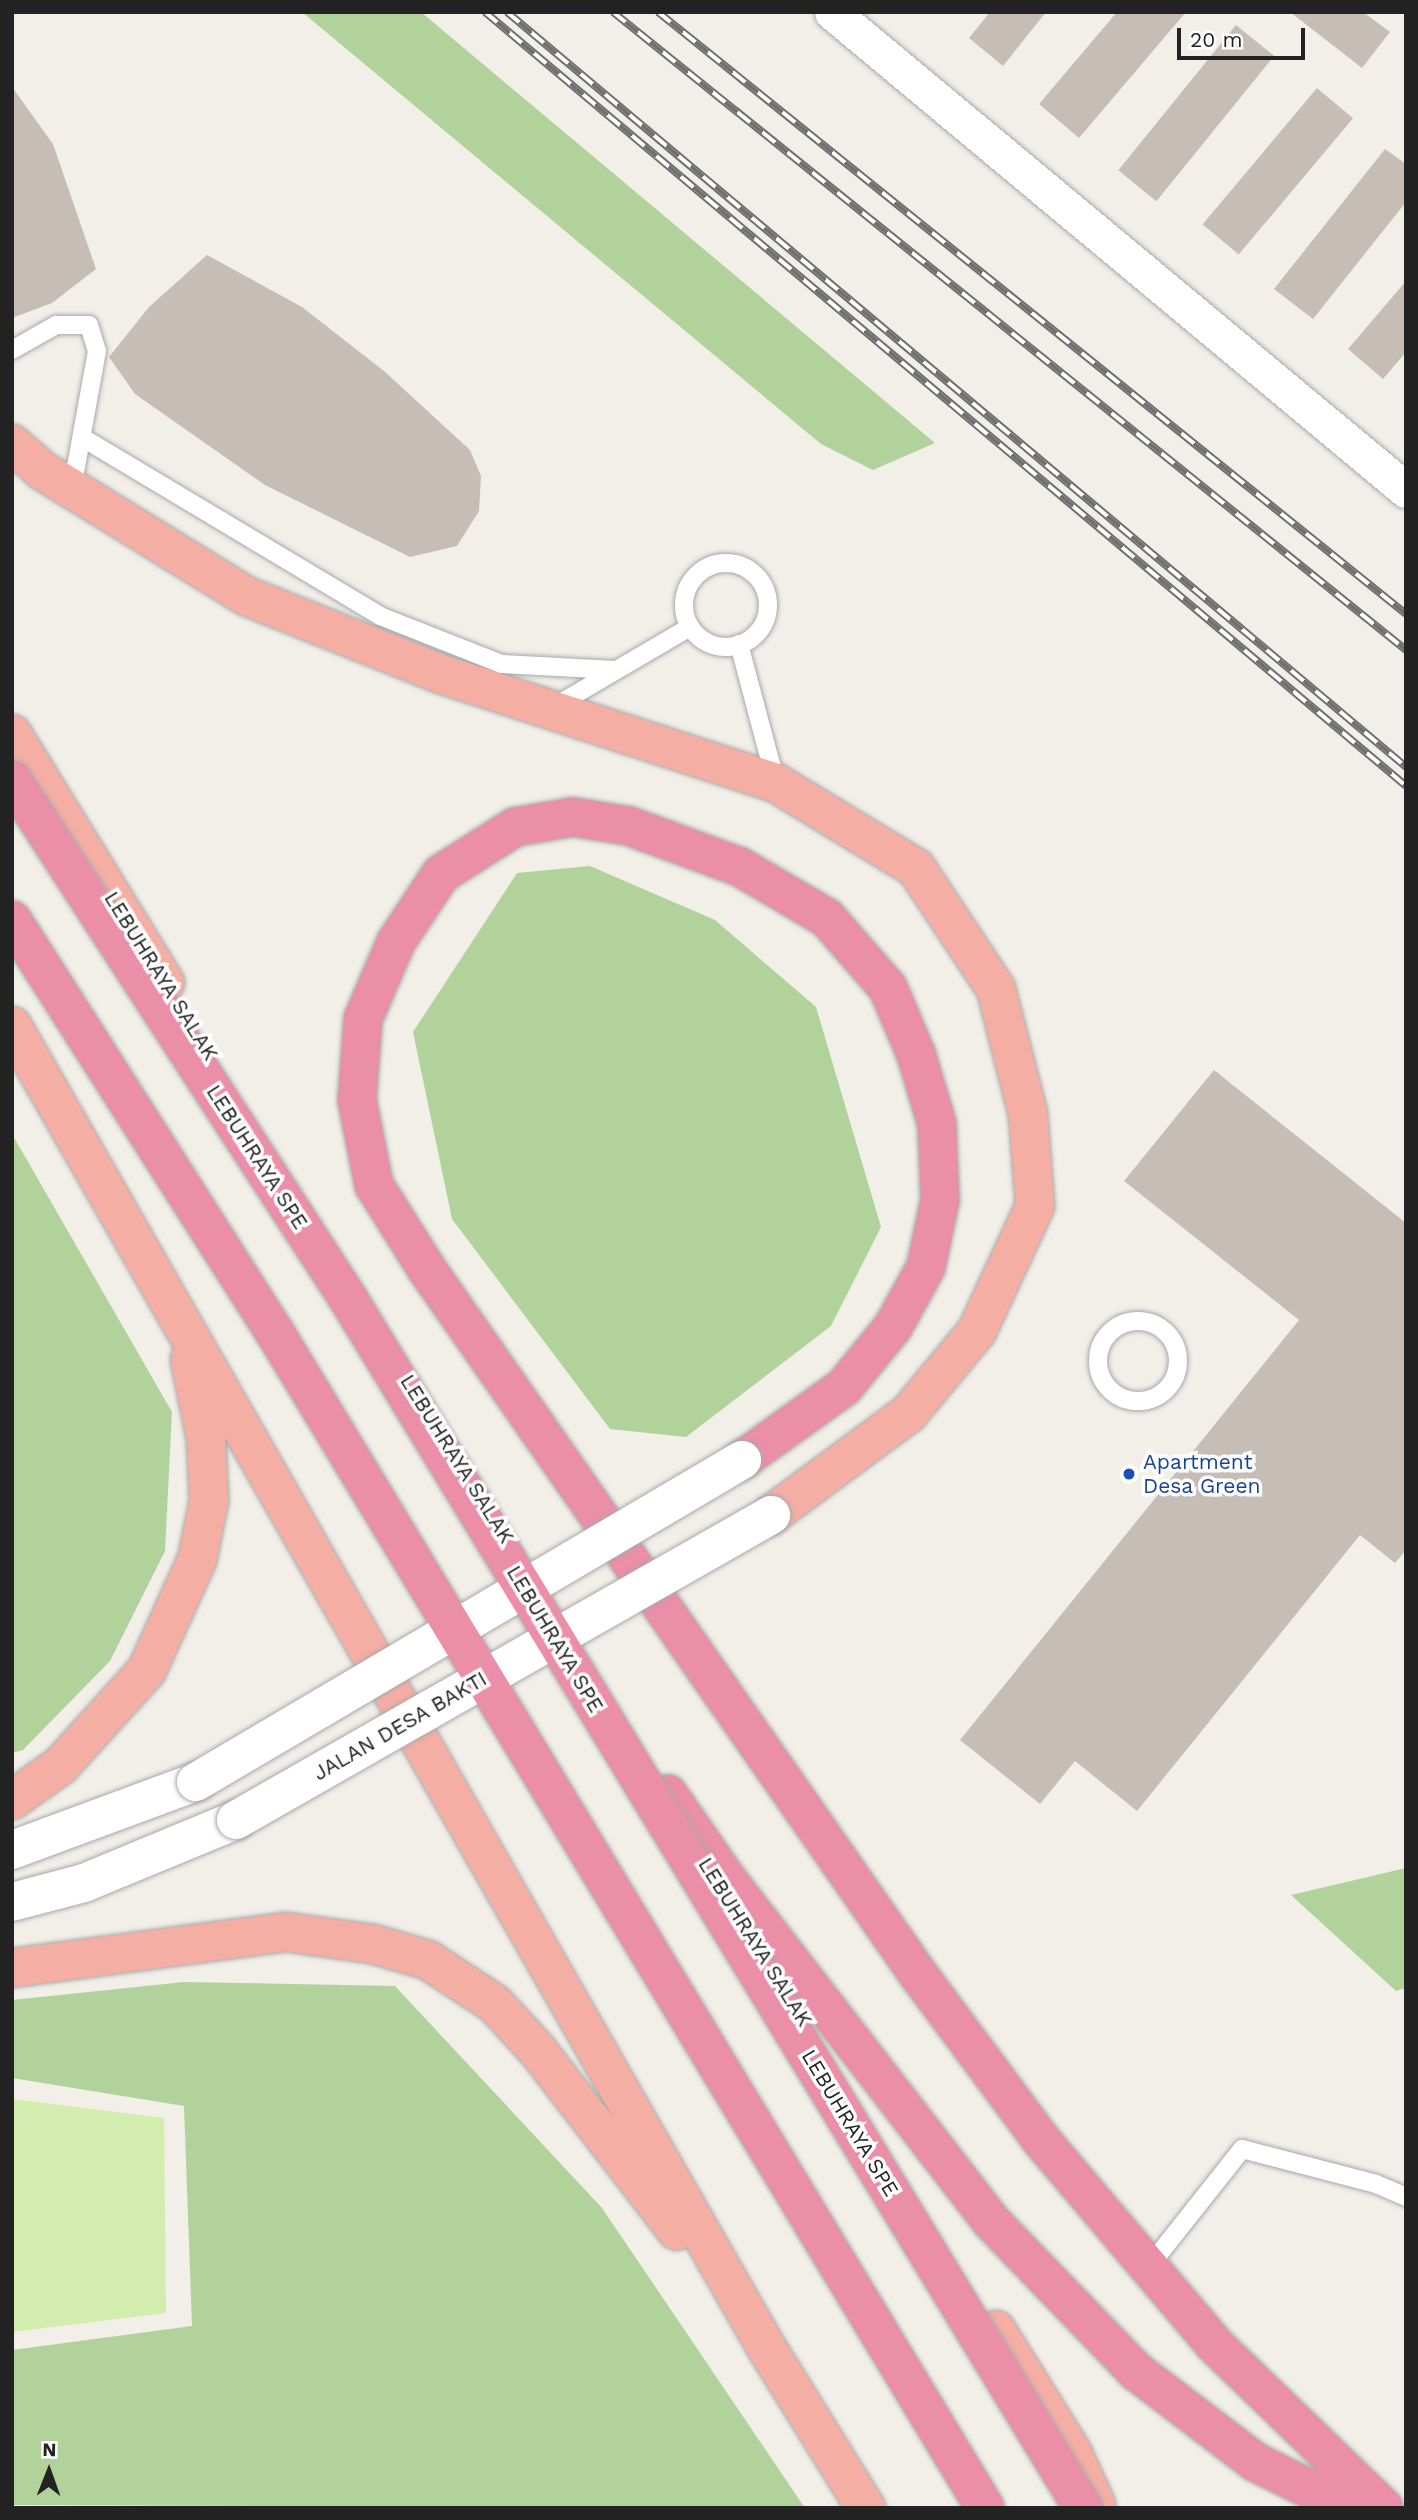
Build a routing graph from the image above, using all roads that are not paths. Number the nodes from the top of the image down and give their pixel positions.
1 (832, 12) edge
2 (12, 350) edge
3 (83, 438) junction
4 (12, 444) edge
5 (72, 489) junction
6 (1406, 490) edge
7 (690, 627) junction
8 (739, 645) junction
9 (615, 670) junction
10 (552, 708) junction
11 (12, 734) edge
12 (12, 780) edge
13 (776, 783) junction
14 (12, 920) edge
15 (12, 1026) edge
16 (180, 1320) junction
17 (1115, 1394) joint
18 (742, 1461) joint
19 (771, 1515) joint
20 (619, 1723) junction
21 (12, 1800) edge
22 (12, 1850) edge
23 (12, 1902) edge
24 (12, 1968) edge
25 (1406, 2197) edge
26 (1147, 2269) junction
27 (766, 2347) junction
28 (866, 2508) edge
29 (985, 2508) edge
30 (1083, 2508) edge
31 (1097, 2508) edge
32 (1348, 2508) edge
33 (1384, 2508) edge

1 - 6 street
2 - 3 lane
3 - 5 lane
3 - 9 lane
4 - 5 highway
5 - 10 highway
7 - 8 lane
7 - 8 lane
7 - 9 lane
8 - 13 lane
9 - 10 lane
10 - 13 highway
11 - 20 highway, LEBUHRAYA SALAK
12 - 30 highway, LEBUHRAYA SPE, bridge
13 - 19 highway
14 - 29 highway, bridge
15 - 16 highway
16 - 21 highway
16 - 27 highway
17 - 17 lane
18 - 22 street, bridge
18 - 26 highway
19 - 23 street, JALAN DESA BAKTI, bridge
20 - 31 highway, LEBUHRAYA SALAK
20 - 32 highway
24 - 27 highway
25 - 26 lane
26 - 33 highway
27 - 28 highway

